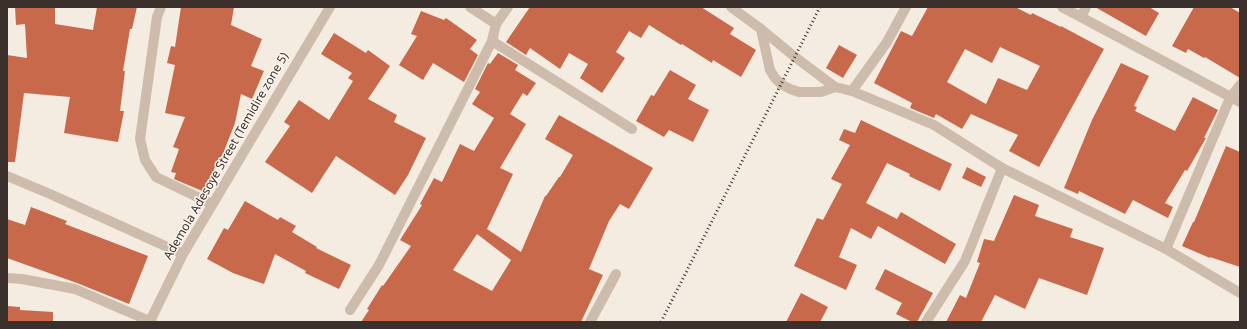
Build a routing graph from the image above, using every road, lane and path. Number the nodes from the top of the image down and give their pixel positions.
1 (161, 7) edge
2 (330, 7) edge
3 (470, 7) edge
4 (508, 7) edge
5 (731, 7) edge
6 (906, 7) edge
7 (1062, 7) edge
8 (1086, 7) edge
9 (1081, 17) junction
10 (496, 24) junction
11 (761, 29) junction
12 (492, 41) junction
13 (1240, 85) edge
14 (835, 87) junction
15 (852, 91) junction
16 (1230, 98) junction
17 (1240, 102) edge
18 (632, 130) dead end
19 (1002, 168) junction
20 (7, 176) edge
21 (212, 204) junction
22 (1166, 249) junction
23 (183, 254) junction
24 (616, 274) dead end
25 (7, 278) edge
26 (1240, 293) edge
27 (350, 310) dead end
28 (151, 321) edge
29 (590, 322) edge
30 (926, 322) edge

1 - 21 street
2 - 21 street, Ademola Adesoye Street (Temidire zone 5)
3 - 10 street
4 - 10 street
5 - 11 street
6 - 15 street
7 - 9 street
8 - 9 street
9 - 16 street
10 - 12 street
11 - 14 street
11 - 14 street
12 - 18 street
12 - 27 street
13 - 16 street
14 - 15 street
15 - 19 street
16 - 17 street
16 - 22 street
19 - 22 street
19 - 30 street
20 - 23 street
21 - 23 street, Ademola Adesoye Street (Temidire zone 5)
22 - 26 street
23 - 28 street, Ademola Adesoye Street (Temidire zone 5)
24 - 29 street
25 - 28 street

